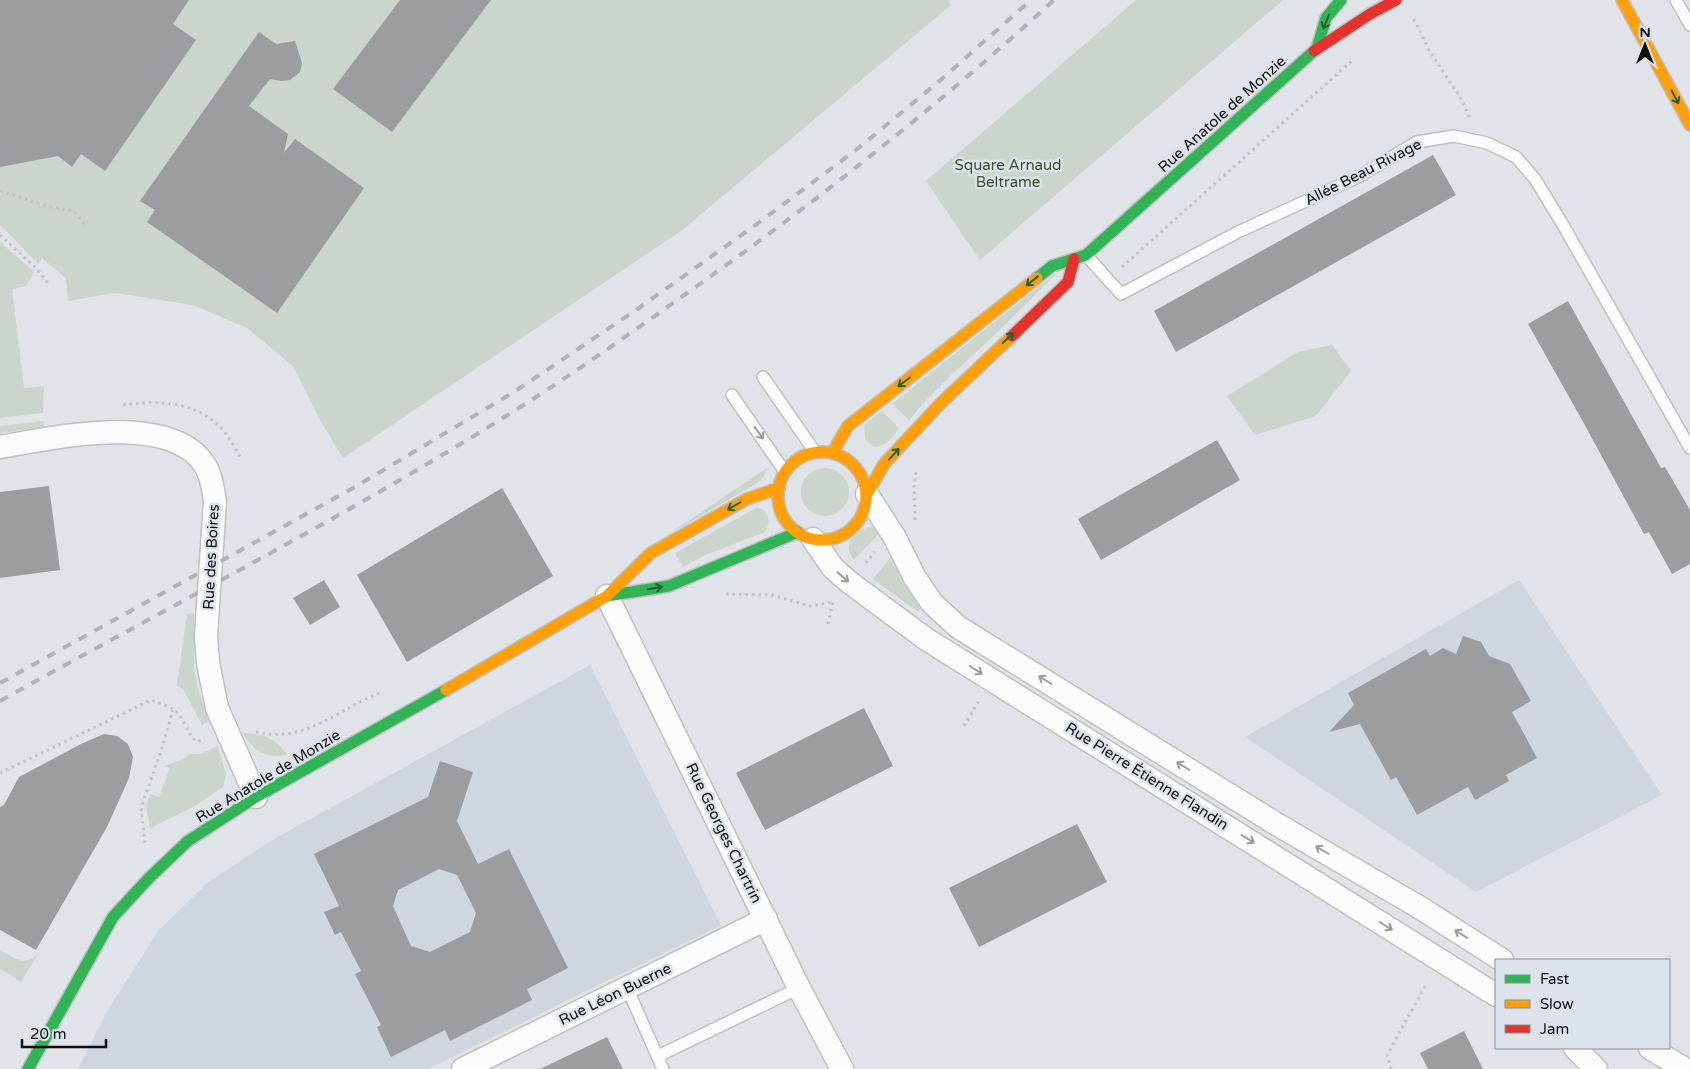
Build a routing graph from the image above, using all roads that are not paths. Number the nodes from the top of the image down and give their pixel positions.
1 (1341, 0) edge
2 (1396, 0) edge
3 (1622, 0) edge
4 (1676, 0) edge
5 (1690, 25) edge
6 (1317, 48) junction
7 (1690, 125) edge
8 (1086, 255) junction
9 (1074, 259) junction
10 (763, 376) dead end
11 (732, 395) dead end
12 (0, 447) edge
13 (1690, 448) edge
14 (815, 452) junction
15 (832, 452) junction
16 (785, 472) junction
17 (779, 488) junction
18 (867, 494) junction
19 (806, 536) junction
20 (607, 596) junction
21 (256, 797) junction
22 (766, 919) junction
23 (1500, 959) edge
24 (627, 988) junction
25 (799, 988) junction
26 (1495, 994) edge
27 (1576, 1049) edge
28 (1652, 1049) edge
29 (658, 1056) junction
30 (28, 1069) edge
31 (464, 1069) edge
32 (663, 1069) edge
33 (842, 1069) edge
34 (1596, 1069) edge
35 (1663, 1069) edge
36 (1684, 1069) edge

1 -> 6 street
2 - 6 street, Rue Anatole de Monzie
3 -> 7 street
4 - 5 lane
6 - 8 street, Rue Anatole de Monzie
8 - 9 street, Rue Anatole de Monzie
8 - 13 lane, Allée Beau Rivage
9 -> 15 street, Rue Anatole de Monzie
18 -> 9 street
10 - 14 lane
11 -> 16 lane
12 - 21 street, Rue des Boires
14 - 15 street
14 - 16 street
15 - 18 street
16 - 17 street
17 - 19 street
17 -> 20 street, Rue Anatole de Monzie
18 - 19 street
23 -> 18 street, Rue Pierre Étienne Flandin
20 -> 19 street, Rue Anatole de Monzie
19 -> 26 street, Rue Pierre Étienne Flandin
20 - 21 street, Rue Anatole de Monzie
20 - 22 street, Rue Georges Chartrin
21 - 30 street, Rue Anatole de Monzie
22 - 24 street, Rue Léon Buerne
22 - 25 street, Rue Georges Chartrin
24 - 29 lane
24 - 31 street, Rue Léon Buerne
25 - 29 lane
25 - 33 street, Rue Georges Chartrin
27 - 34 street
28 - 36 street
29 - 32 lane
35 - 36 street

